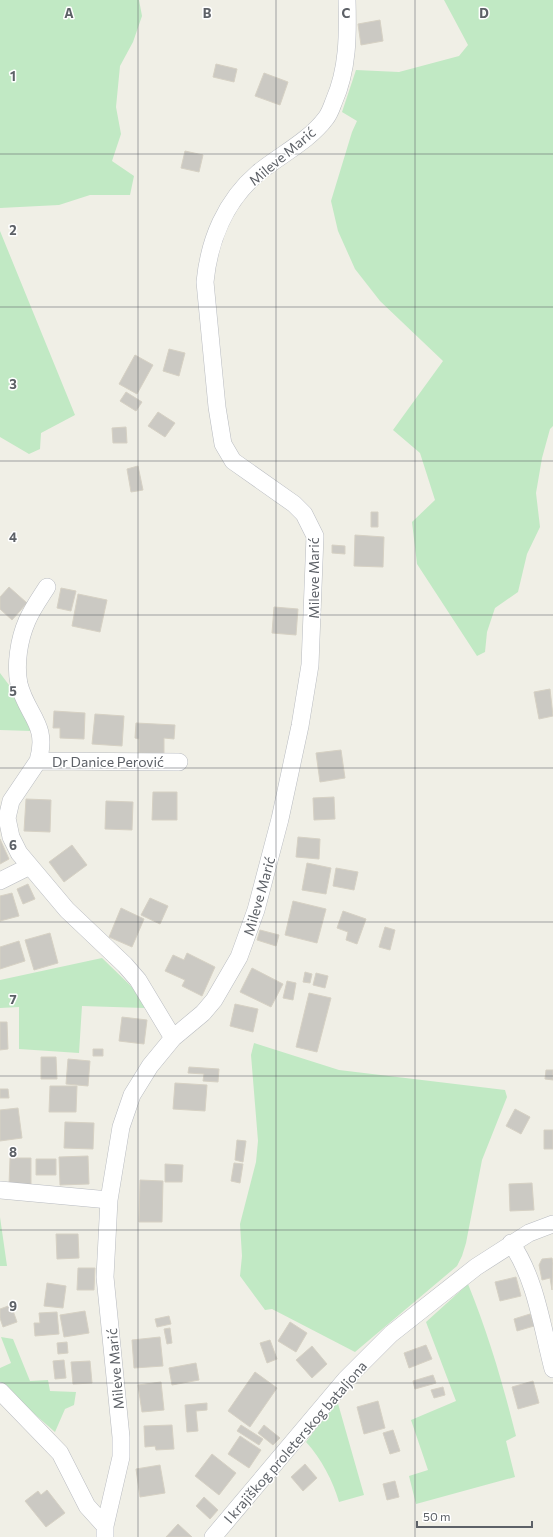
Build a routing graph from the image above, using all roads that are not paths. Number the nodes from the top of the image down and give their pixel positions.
1 (348, 0) edge
2 (47, 587) dead end
3 (38, 761) junction
4 (178, 762) dead end
5 (30, 866) junction
6 (0, 881) edge
7 (173, 1038) junction
8 (0, 1190) edge
9 (109, 1200) junction
10 (553, 1224) edge
11 (511, 1244) junction
12 (553, 1369) edge
13 (0, 1391) edge
14 (105, 1532) edge
15 (213, 1537) edge

1 - 7 street, Mileve Marić
2 - 3 street
3 - 4 street, Dr Danice Perović
3 - 5 street, Dr Danice Perović
5 - 6 street
5 - 7 street, Dr Danice Perović
7 - 9 street, Mileve Marić
8 - 9 street
9 - 14 street, Mileve Marić
10 - 11 street, I krajiškog proleterskog bataljona
11 - 12 street
11 - 15 street, I krajiškog proleterskog bataljona
13 - 14 street

